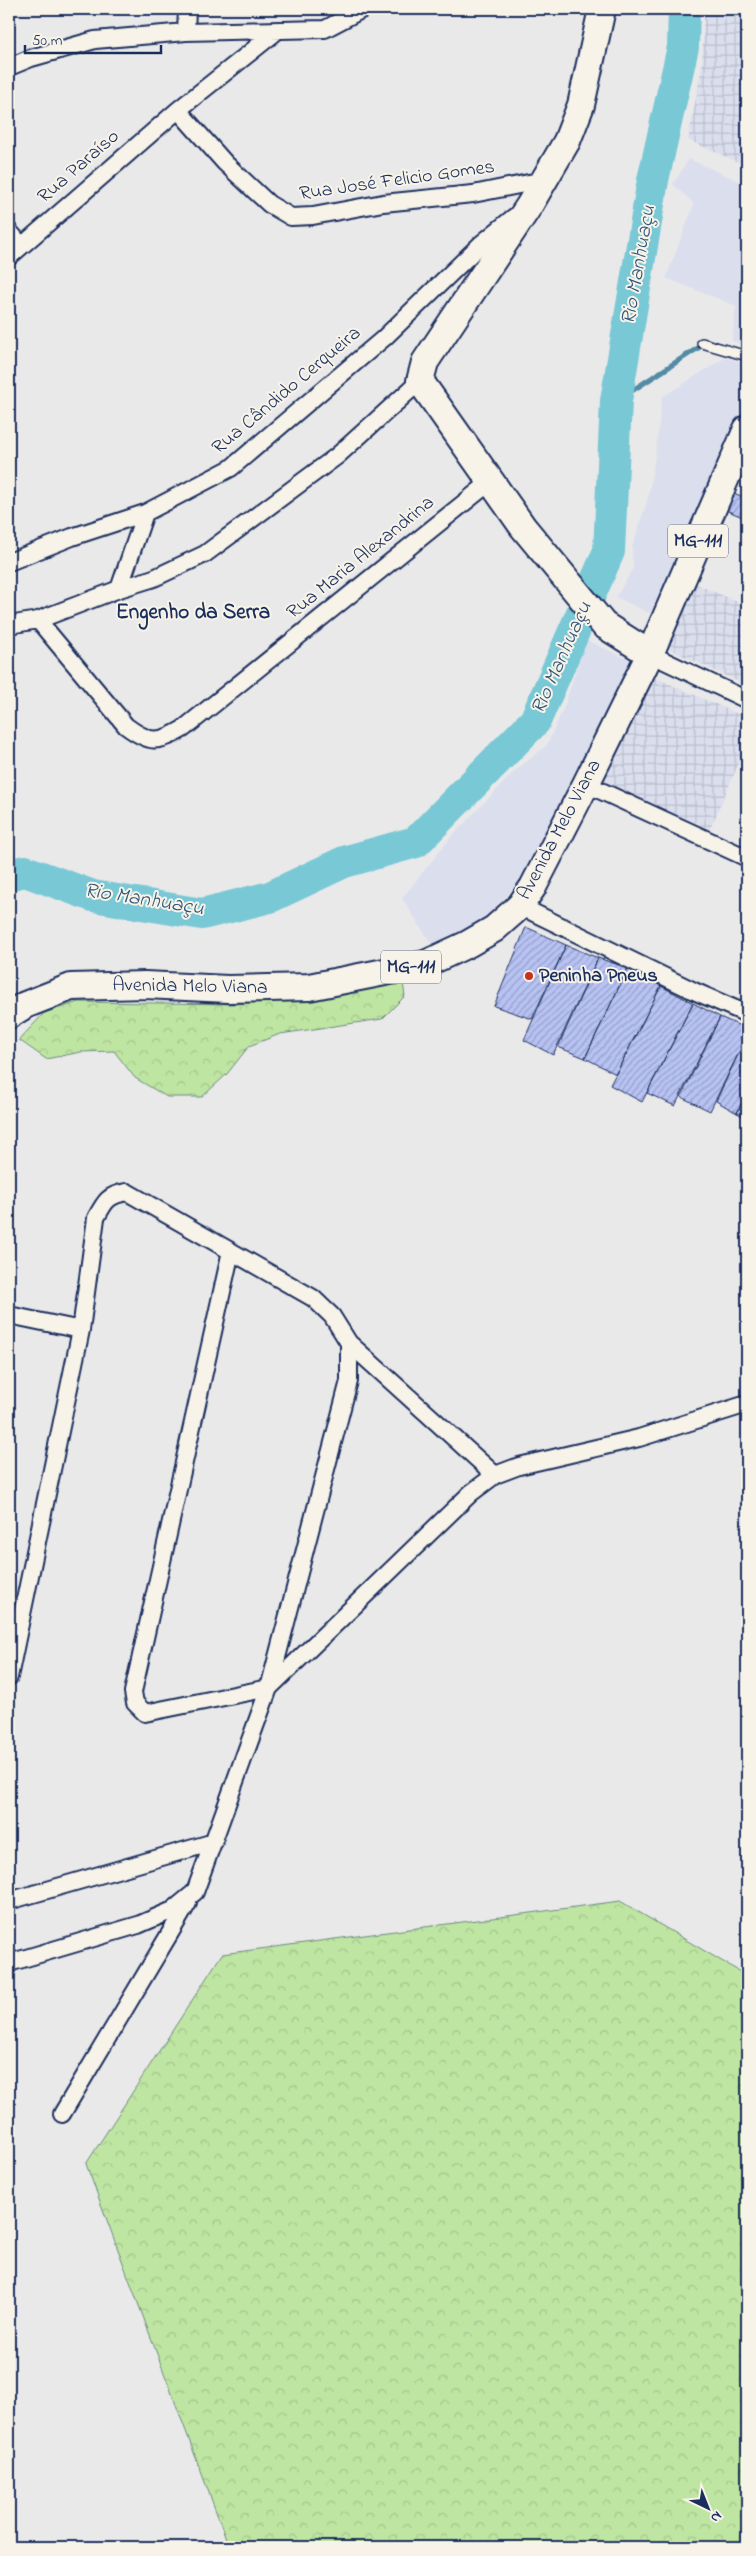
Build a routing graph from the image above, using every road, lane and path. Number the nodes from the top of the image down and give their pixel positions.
1 (186, 9) edge
2 (363, 9) edge
3 (602, 9) edge
4 (277, 31) junction
5 (186, 32) junction
6 (9, 68) edge
7 (178, 110) junction
8 (544, 180) junction
9 (529, 206) junction
10 (9, 231) edge
11 (21, 245) junction
12 (9, 257) edge
13 (702, 343) dead end
14 (747, 356) edge
15 (420, 381) junction
16 (747, 429) edge
17 (490, 482) junction
18 (145, 513) junction
19 (9, 562) edge
20 (118, 589) junction
21 (38, 620) junction
22 (9, 625) edge
23 (650, 654) junction
24 (747, 700) edge
25 (586, 784) junction
26 (747, 858) edge
27 (520, 906) junction
28 (747, 1014) edge
29 (9, 1015) edge
30 (231, 1251) junction
31 (9, 1315) edge
32 (81, 1330) junction
33 (349, 1343) junction
34 (747, 1404) edge
35 (495, 1475) junction
36 (9, 1677) edge
37 (269, 1688) junction
38 (214, 1842) junction
39 (195, 1892) junction
40 (9, 1901) edge
41 (9, 1963) edge
42 (62, 2114) dead end

1 - 5 street
2 - 4 street
3 - 8 main road
4 - 5 street
4 - 7 street, Rua Paraíso
5 - 6 street
7 - 8 street, Rua José Felicio Gomes
7 - 11 street, Rua Paraíso
8 - 9 main road
9 - 15 main road
9 - 18 street, Rua Cândido Cerqueira
10 - 11 street
11 - 12 street, Rua Paraíso
13 - 14 lane
15 - 17 main road
15 - 20 street
16 - 23 main road, Avenida Melo Viana / MG-111
17 - 21 street, Rua Maria Alexandrina
17 - 23 main road
18 - 19 street, Rua Cândido Cerqueira
18 - 20 street
20 - 21 street
21 - 22 street
23 - 24 street
23 - 25 main road, Avenida Melo Viana / MG-111
25 - 26 street
25 - 27 main road, Avenida Melo Viana / MG-111
27 - 28 street
27 - 29 main road, Avenida Melo Viana / MG-111
30 - 32 street
30 - 33 street
30 - 37 street
31 - 32 street
32 - 36 street
33 - 35 street
33 - 37 street
34 - 35 street
35 - 37 street
37 - 38 street
38 - 39 street
38 - 40 street
39 - 41 street
39 - 42 street

